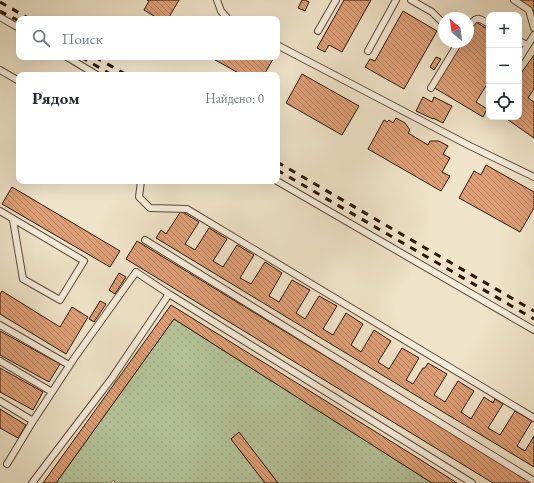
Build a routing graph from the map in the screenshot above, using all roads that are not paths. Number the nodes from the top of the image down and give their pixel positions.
1 (217, 0) edge
2 (336, 0) edge
3 (396, 0) edge
4 (411, 0) edge
5 (514, 0) edge
6 (225, 16) edge
7 (0, 17) edge
8 (438, 18) edge
9 (474, 20) edge
10 (486, 22) edge
11 (16, 26) edge
12 (534, 28) edge
13 (318, 30) dead end
14 (534, 35) edge
15 (522, 42) edge
16 (527, 45) junction
17 (280, 47) edge
18 (455, 48) edge
19 (368, 51) dead end
20 (522, 54) edge
21 (72, 60) edge
22 (0, 70) edge
23 (92, 72) edge
24 (16, 79) edge
25 (432, 88) dead end
26 (534, 177) edge
27 (280, 183) edge
28 (141, 184) edge
29 (0, 211) edge
30 (14, 220) junction
31 (145, 240) dead end
32 (169, 294) junction
33 (0, 325) edge
34 (534, 330) edge
35 (0, 361) edge
36 (69, 365) junction
37 (52, 392) junction
38 (0, 401) edge
39 (534, 418) edge
40 (33, 421) junction
41 (7, 464) dead end
42 (534, 481) edge
43 (32, 483) edge
44 (472, 483) edge

1 - 6 lane
2 - 13 lane
3 - 19 lane
4 - 8 lane
5 - 12 lane
7 - 11 lane
9 - 10 lane
14 - 16 lane
15 - 16 lane
16 - 20 lane
17 - 26 lane
18 - 25 lane
21 - 23 lane
22 - 24 lane
27 - 34 lane
28 - 39 lane
29 - 30 lane
30 - 30 lane
31 - 42 lane
32 - 36 lane
32 - 43 lane
32 - 44 lane
33 - 36 lane
35 - 37 lane
36 - 37 lane
37 - 40 lane
38 - 40 lane
40 - 41 lane

